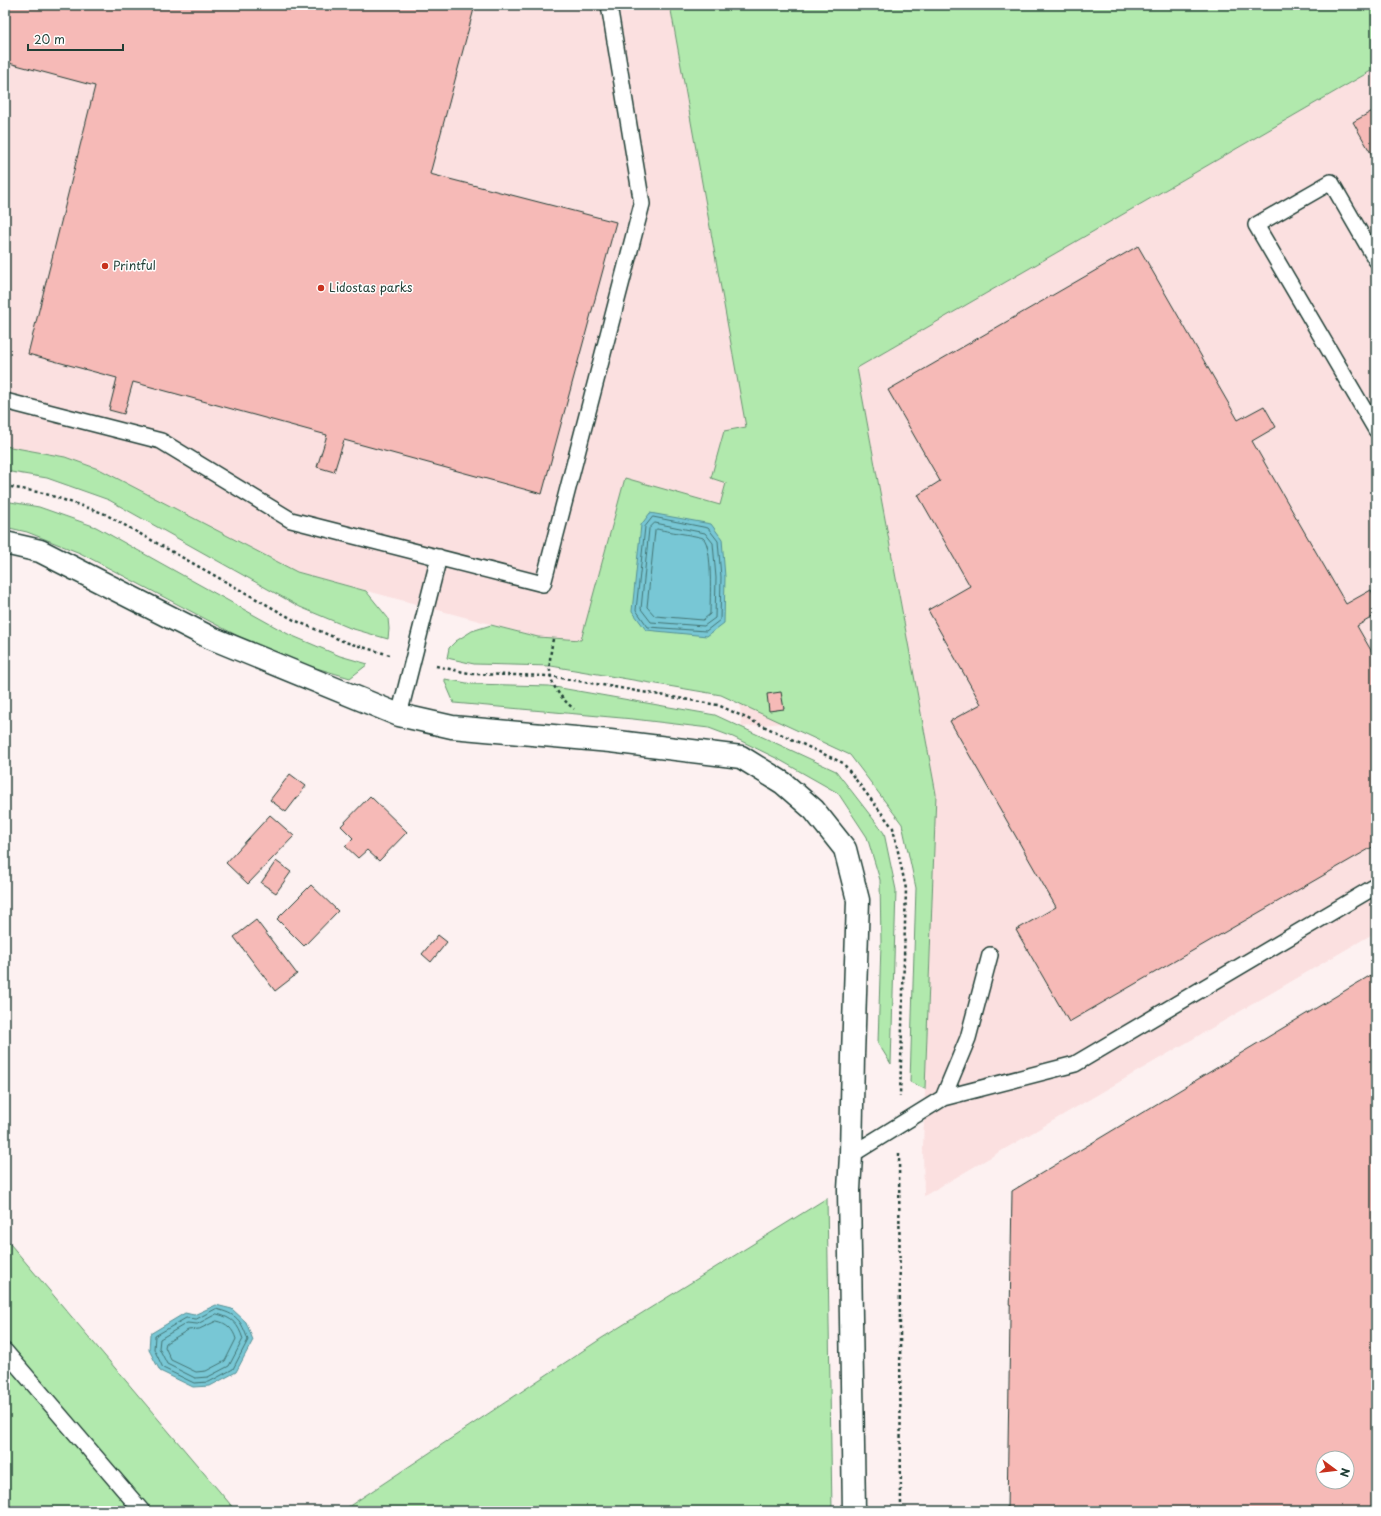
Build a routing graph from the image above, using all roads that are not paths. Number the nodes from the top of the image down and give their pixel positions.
1 (609, 5) edge
2 (1376, 260) edge
3 (5, 401) edge
4 (1376, 430) edge
5 (5, 543) edge
6 (438, 557) junction
7 (399, 716) junction
8 (1376, 886) edge
9 (990, 955) dead end
10 (943, 1098) junction
11 (851, 1155) junction
12 (5, 1351) edge
13 (142, 1511) edge
14 (854, 1511) edge

1 - 6 lane
2 - 4 lane
3 - 6 lane
5 - 7 street
6 - 7 lane
7 - 11 street
8 - 10 lane
9 - 10 lane
10 - 11 lane
11 - 14 street
12 - 13 lane

